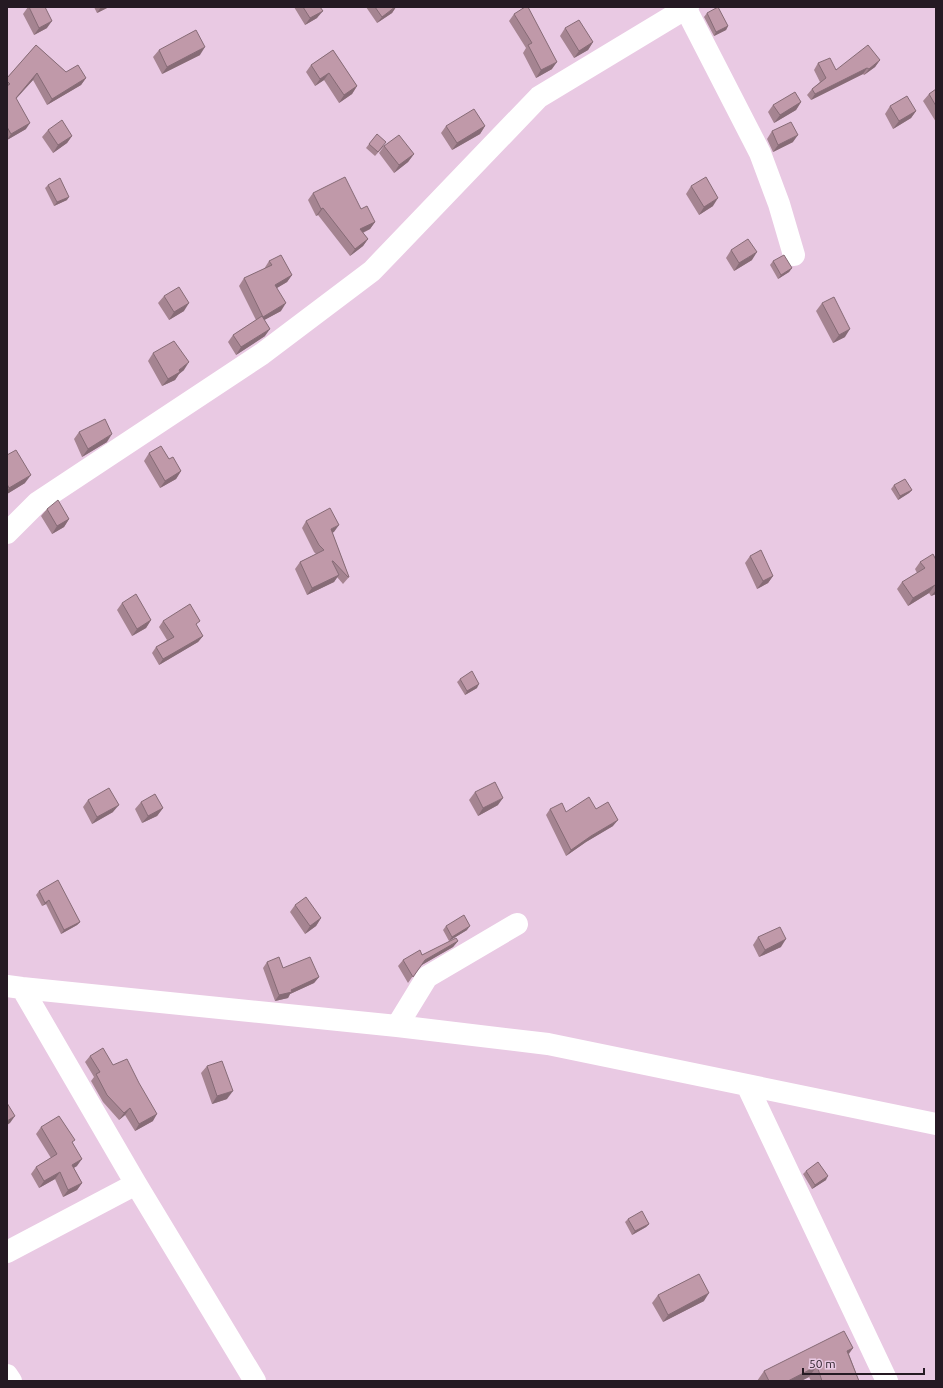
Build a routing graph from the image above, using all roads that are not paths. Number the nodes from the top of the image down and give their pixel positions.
1 (687, 8) edge
2 (794, 255) dead end
3 (7, 533) edge
4 (517, 924) dead end
5 (15, 987) edge
6 (397, 1026) junction
7 (747, 1085) junction
8 (936, 1124) edge
9 (136, 1184) junction
10 (7, 1252) edge
11 (7, 1375) edge
12 (10, 1381) edge
13 (254, 1381) edge
14 (887, 1381) edge

1 - 2 street
1 - 3 street
4 - 6 street
5 - 6 street
5 - 9 street
6 - 7 street
7 - 8 street
7 - 14 street
9 - 10 street
9 - 13 street
11 - 12 street

